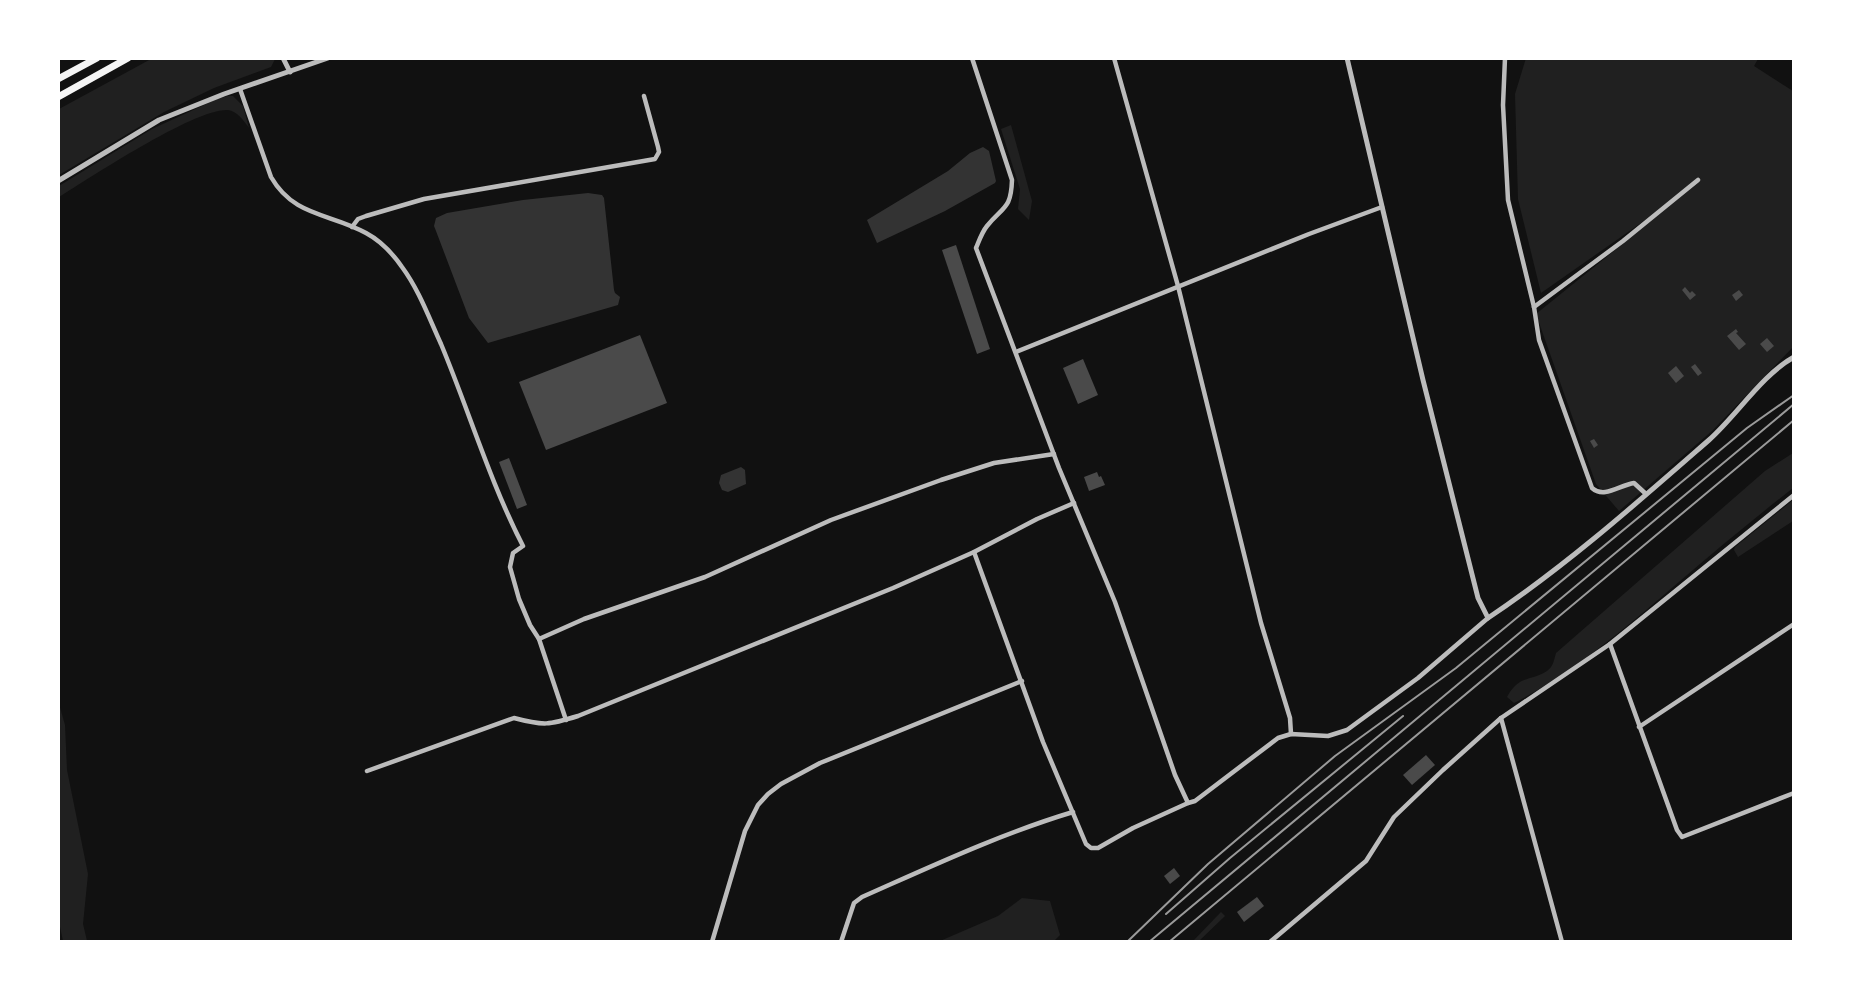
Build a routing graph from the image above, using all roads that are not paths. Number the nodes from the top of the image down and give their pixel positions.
1 (97, 58) edge
2 (128, 58) edge
3 (283, 58) edge
4 (328, 58) edge
5 (972, 58) edge
6 (1114, 58) edge
7 (1347, 58) edge
8 (1505, 58) edge
9 (290, 72) junction
10 (58, 80) edge
11 (240, 89) junction
12 (644, 96) dead end
13 (58, 97) edge
14 (1698, 180) dead end
15 (58, 181) edge
16 (1382, 207) junction
17 (352, 227) junction
18 (1178, 286) junction
19 (1534, 307) junction
20 (1016, 352) junction
21 (1794, 357) edge
22 (1054, 454) junction
23 (1646, 494) junction
24 (1794, 495) edge
25 (1074, 503) junction
26 (974, 552) junction
27 (1488, 618) junction
28 (1794, 624) edge
29 (539, 639) junction
30 (1610, 644) junction
31 (1023, 681) junction
32 (1501, 718) junction
33 (566, 720) junction
34 (1639, 727) junction
35 (1291, 734) junction
36 (367, 771) dead end
37 (1794, 793) edge
38 (1188, 803) junction
39 (1073, 812) junction
40 (712, 942) edge
41 (841, 942) edge
42 (1270, 942) edge
43 (1562, 942) edge

1 - 10 highway
2 - 13 highway
3 - 9 street
4 - 9 street
5 - 20 street
6 - 18 street
7 - 16 street
8 - 19 street
9 - 11 street
11 - 15 street
11 - 17 street
12 - 17 street
14 - 19 street
16 - 18 street
16 - 27 street
17 - 29 street
18 - 20 street
18 - 35 street
19 - 23 street
20 - 22 street
21 - 23 street
22 - 25 street
22 - 29 street
23 - 27 street
24 - 30 street
25 - 26 street
25 - 38 street
26 - 31 street
26 - 33 street
27 - 35 street
28 - 34 street
29 - 33 street
30 - 32 street
30 - 34 street
31 - 39 street
31 - 40 street
32 - 42 street
32 - 43 street
33 - 36 street
34 - 37 street
35 - 38 street
38 - 39 street
39 - 41 street

